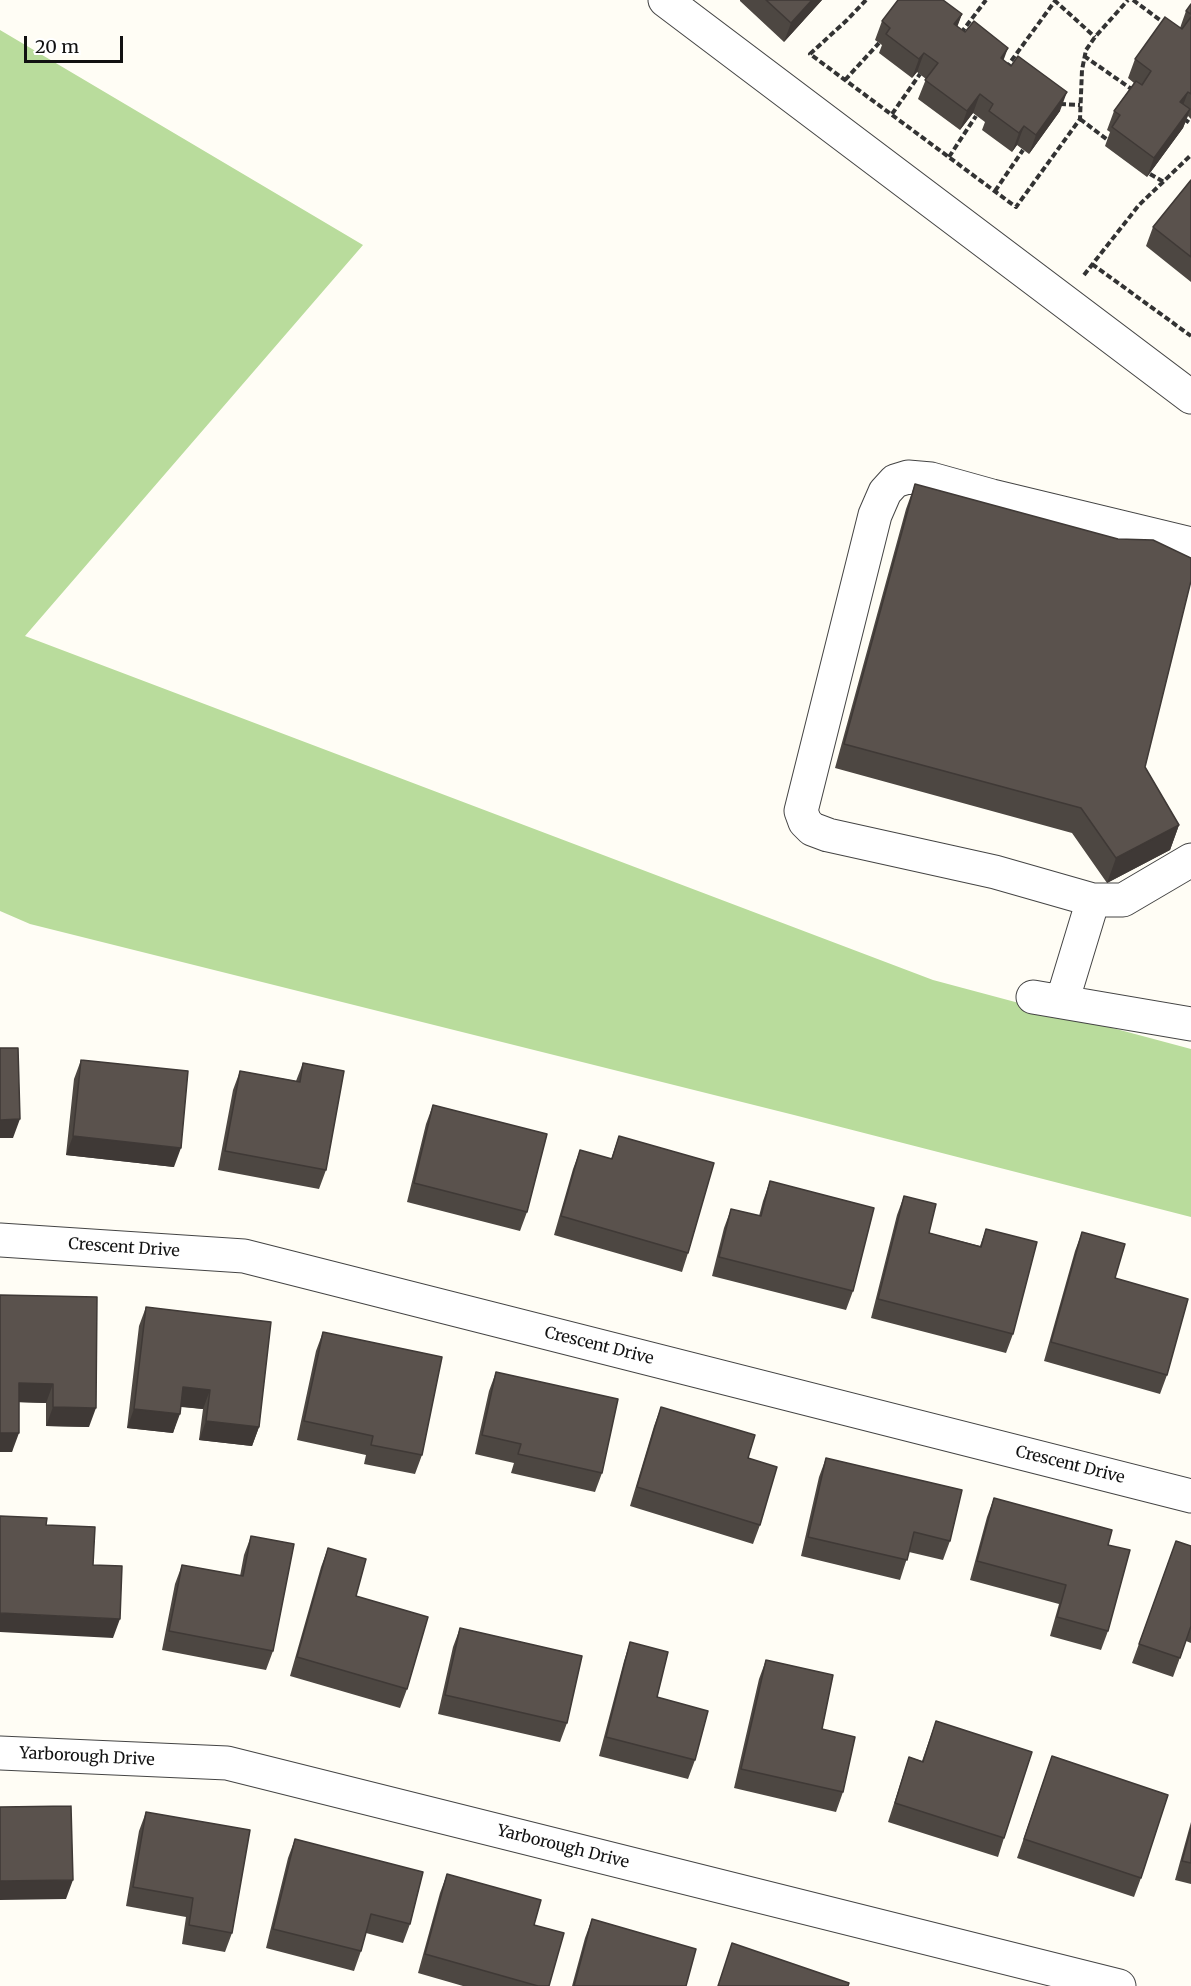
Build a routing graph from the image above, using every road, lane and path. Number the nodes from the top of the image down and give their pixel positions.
1 (665, 0) edge
2 (866, 0) edge
3 (986, 0) edge
4 (1128, 0) edge
5 (1133, 0) edge
6 (1054, 1) edge
7 (1166, 25) edge
8 (958, 37) edge
9 (1095, 37) junction
10 (879, 43) dead end
11 (1084, 56) junction
12 (1004, 71) edge
13 (920, 74) edge
14 (844, 80) junction
15 (1141, 96) edge
16 (1080, 105) junction
17 (1056, 109) edge
18 (892, 114) junction
19 (1178, 115) edge
20 (976, 116) edge
21 (1080, 119) junction
22 (1191, 124) edge
23 (1109, 141) dead end
24 (1023, 150) edge
25 (1191, 156) edge
26 (949, 157) junction
27 (1150, 174) edge
28 (1164, 182) junction
29 (995, 191) junction
30 (1092, 264) junction
31 (1064, 301) junction
32 (1191, 336) edge
33 (1191, 397) edge
34 (1191, 544) edge
35 (1191, 860) edge
36 (1093, 900) junction
37 (1191, 1024) edge
38 (0, 1240) edge
39 (1191, 1496) edge
40 (0, 1753) edge
41 (1119, 1986) edge

1 - 31 street
2 - 14 path
3 - 8 path
4 - 9 path
5 - 7 path
6 - 9 path
6 - 12 path
9 - 11 path
10 - 14 path
11 - 15 path
11 - 16 path
13 - 18 path
14 - 18 path
16 - 17 path
16 - 21 path
18 - 26 path
19 - 22 path
20 - 26 path
21 - 23 path
21 - 29 path
24 - 29 path
25 - 28 path
26 - 29 path
27 - 28 path
28 - 30 path
30 - 31 path
30 - 32 path
31 - 33 street
34 - 36 street
35 - 36 street
36 - 37 street
38 - 39 street, Crescent Drive
40 - 41 street, Yarborough Drive

